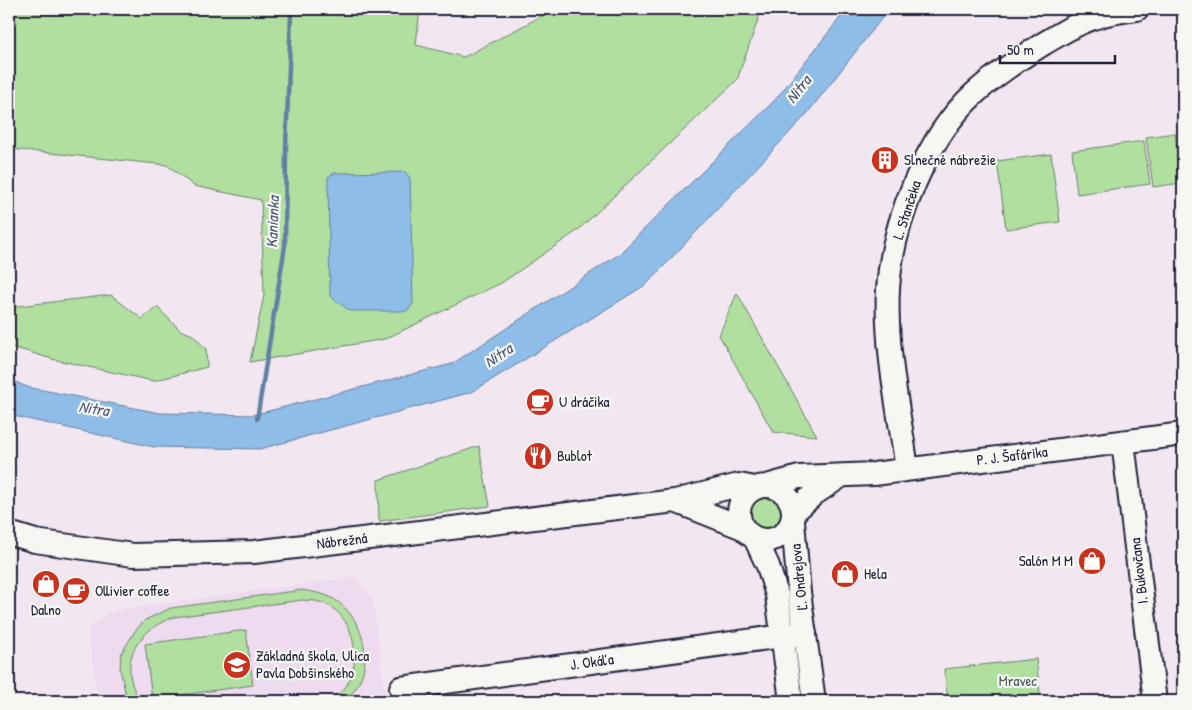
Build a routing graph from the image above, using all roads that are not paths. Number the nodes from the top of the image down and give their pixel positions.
1 (1137, 9) edge
2 (1183, 434) edge
3 (1123, 442) junction
4 (907, 469) junction
5 (841, 476) junction
6 (762, 487) junction
7 (675, 501) junction
8 (793, 516) junction
9 (9, 533) edge
10 (749, 533) junction
11 (805, 633) junction
12 (783, 636) junction
13 (401, 688) dead end
14 (791, 701) edge
15 (814, 701) edge
16 (1155, 701) edge

1 - 4 street, L. Stančeka
2 - 3 street, P. J. Šafárika
3 - 4 street, P. J. Šafárika
3 - 16 street, I. Bukovčana
4 - 5 street, P. J. Šafárika
5 - 6 street, P. J. Šafárika
5 - 8 street, P. J. Šafárika
6 - 7 street, Nábrežná
6 - 8 street
6 - 10 street
7 - 9 street, Nábrežná
7 - 10 street, Nábrežná
8 - 10 street
8 - 11 street, Ľ. Ondrejova
10 - 12 street, Ľ. Ondrejova
11 - 12 street
11 - 15 street, Ľ. Ondrejova
12 - 13 street, J. Okáľa
12 - 14 street, Ľ. Ondrejova

